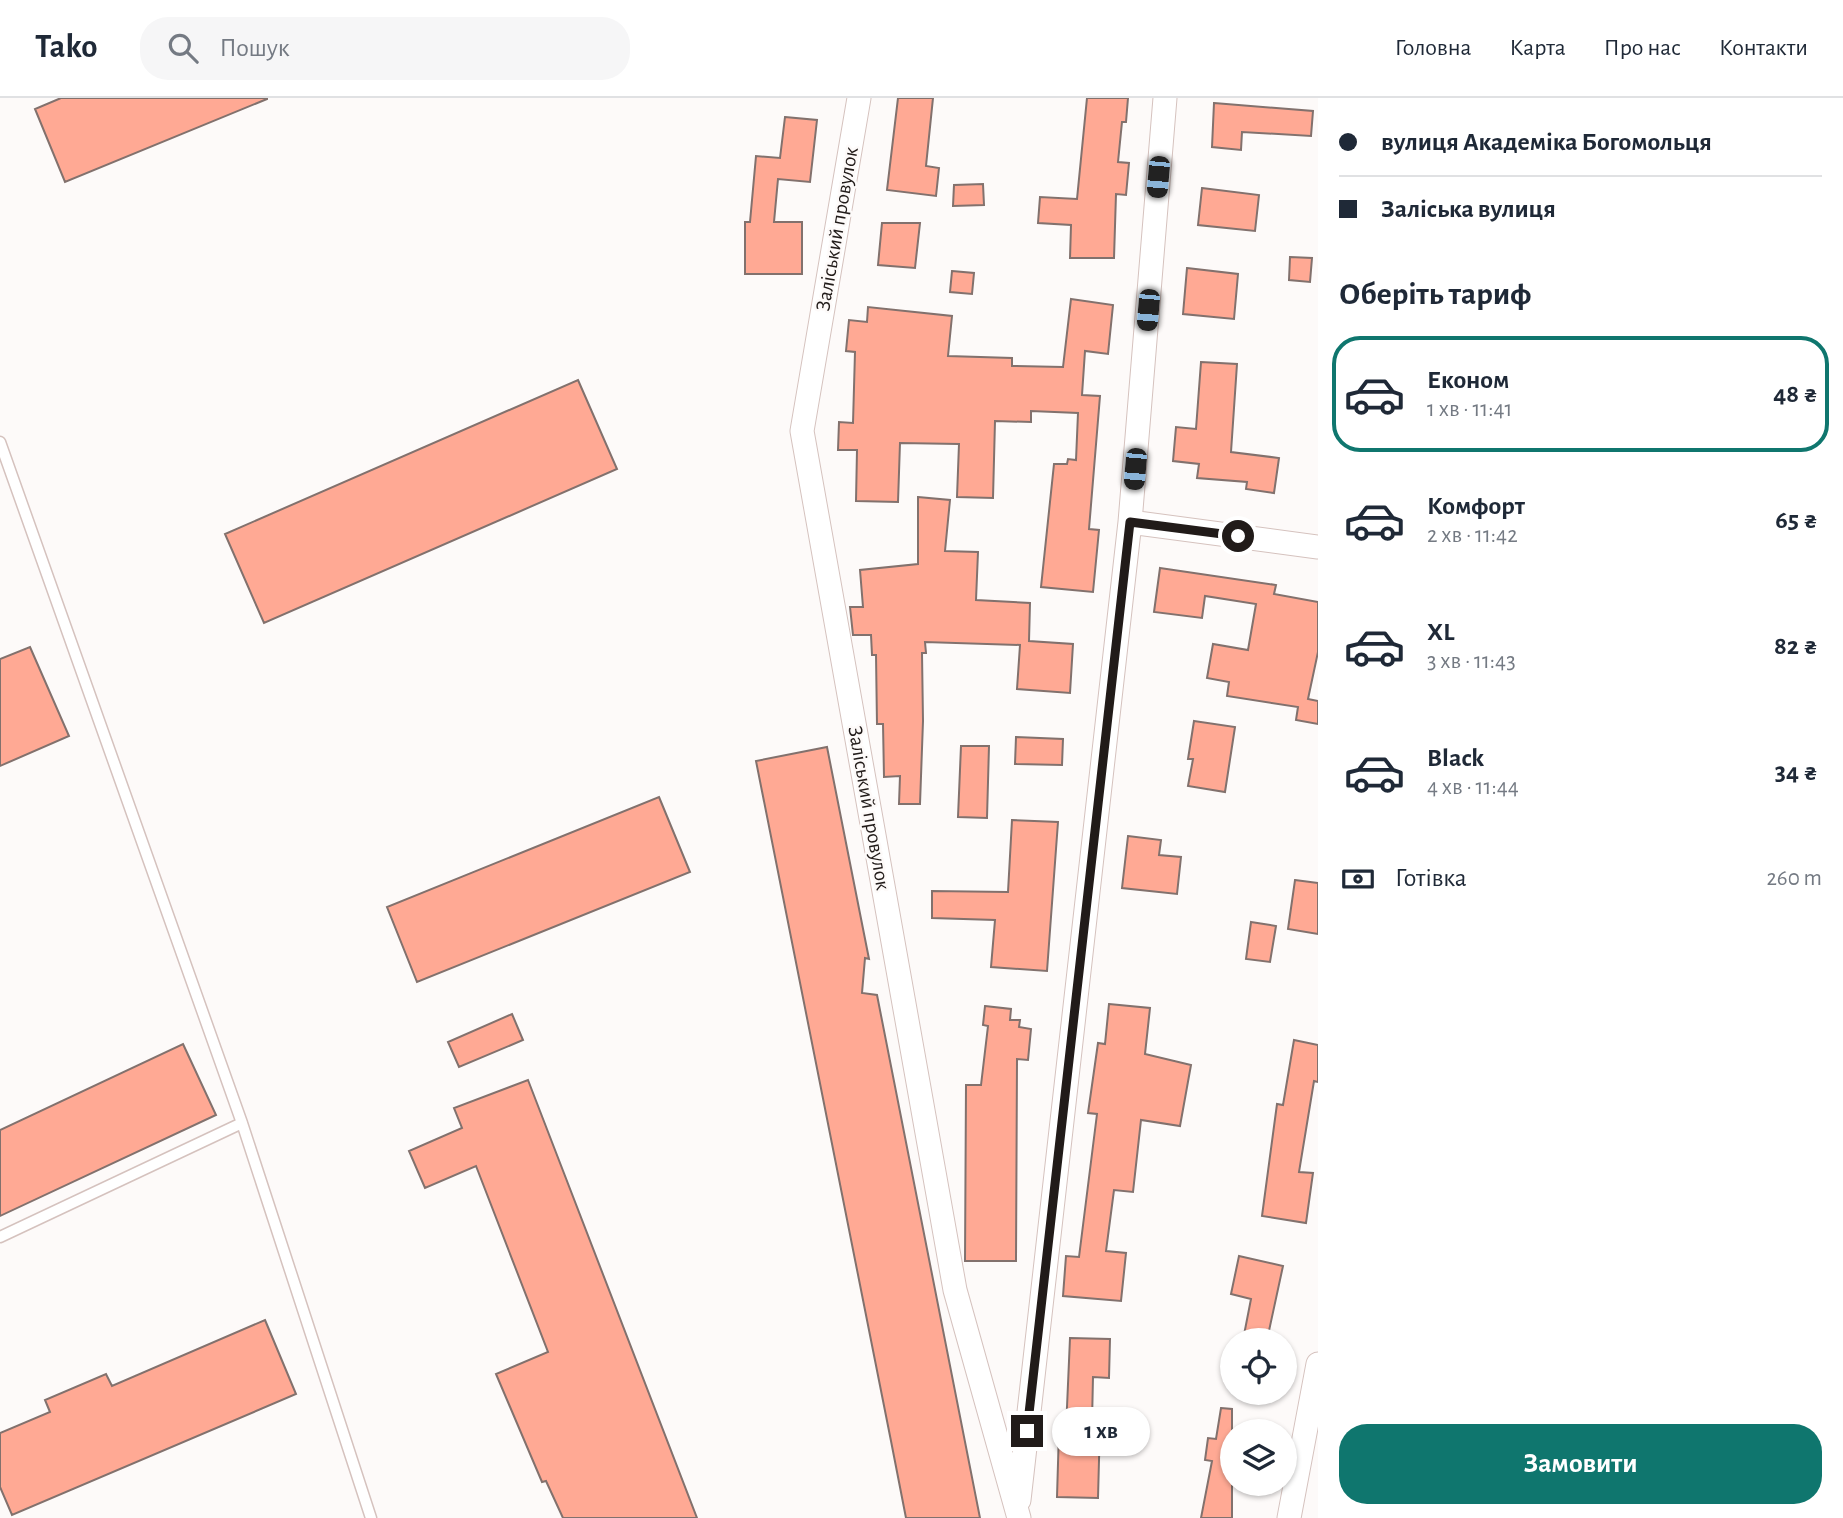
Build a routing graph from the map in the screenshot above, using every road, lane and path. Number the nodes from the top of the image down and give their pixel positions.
1 (859, 98) edge
2 (1165, 98) edge
3 (0, 443) edge
4 (1130, 522) junction
5 (1318, 547) edge
6 (242, 1123) junction
7 (0, 1237) edge
8 (1318, 1364) edge
9 (1018, 1516) edge
10 (371, 1518) edge
11 (1289, 1518) edge

1 - 9 street, Заліський провулок
2 - 4 street
3 - 6 lane
4 - 5 street
4 - 9 street
6 - 7 lane
6 - 10 lane
8 - 11 street

